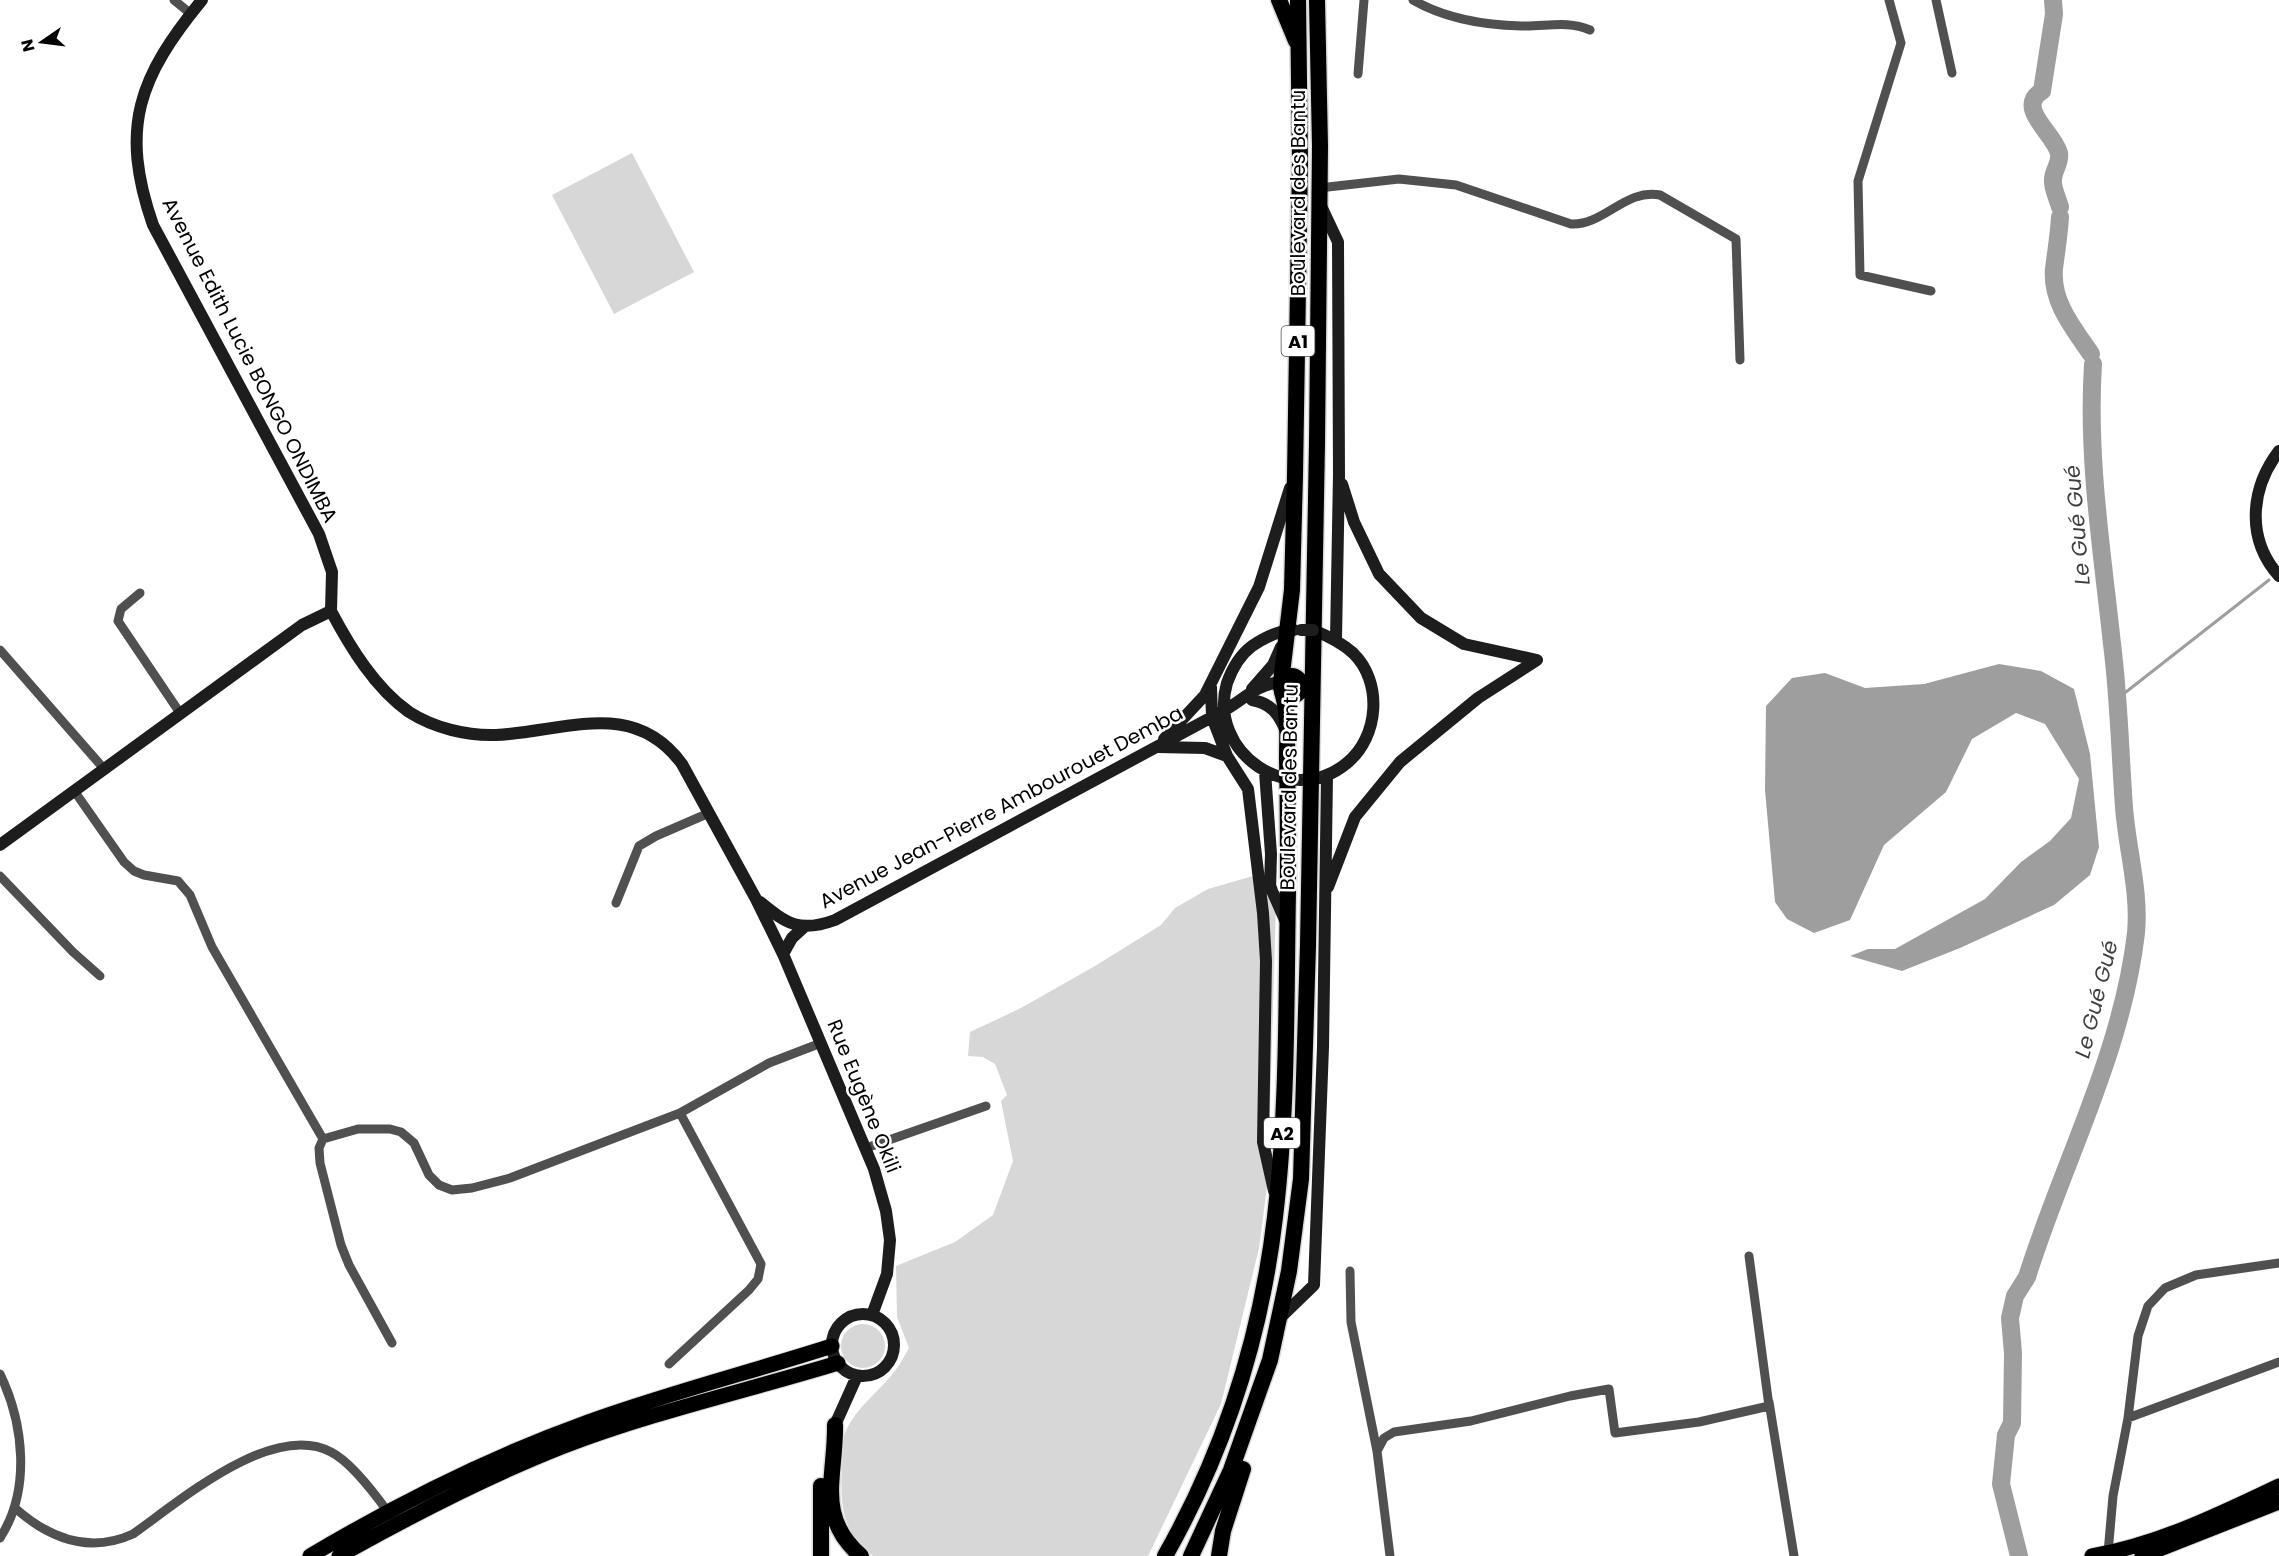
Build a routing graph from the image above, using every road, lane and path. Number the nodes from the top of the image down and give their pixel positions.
1 (174, 0) edge
2 (202, 0) edge
3 (1279, 0) edge
4 (1298, 0) edge
5 (1317, 0) edge
6 (1364, 0) edge
7 (1413, 0) edge
8 (1889, 0) edge
9 (1936, 0) edge
10 (190, 14) junction
11 (1590, 30) dead end
12 (1299, 47) junction
13 (1952, 73) dead end
14 (1358, 74) dead end
15 (1319, 196) junction
16 (1931, 291) dead end
17 (1740, 360) dead end
18 (2279, 451) edge
19 (1296, 469) junction
20 (1316, 471) junction
21 (1339, 474) junction
22 (2279, 576) edge
23 (1292, 590) junction
24 (140, 593) dead end
25 (331, 611) junction
26 (1301, 630) junction
27 (1335, 639) junction
28 (0, 650) edge
29 (1312, 652) joint
30 (1211, 683) junction
31 (1300, 686) junction
32 (1282, 687) junction
33 (1250, 696) junction
34 (1228, 708) junction
35 (180, 713) junction
36 (1212, 717) junction
37 (1288, 737) junction
38 (1157, 747) junction
39 (1227, 756) junction
40 (105, 770) junction
41 (1265, 771) junction
42 (1314, 778) junction
43 (1288, 779) junction
44 (75, 792) junction
45 (709, 813) junction
46 (0, 845) edge
47 (0, 876) edge
48 (1325, 894) junction
49 (756, 899) junction
50 (616, 903) dead end
51 (1287, 923) junction
52 (804, 927) junction
53 (783, 954) junction
54 (100, 976) dead end
55 (821, 1043) junction
56 (986, 1106) dead end
57 (680, 1113) junction
58 (323, 1139) junction
59 (866, 1148) junction
60 (1276, 1204) junction
61 (1749, 1256) dead end
62 (2279, 1263) edge
63 (1350, 1271) dead end
64 (872, 1315) junction
65 (1280, 1318) junction
66 (1276, 1338) junction
67 (392, 1342) dead end
68 (832, 1346) junction
69 (2279, 1362) edge
70 (838, 1363) junction
71 (669, 1364) dead end
72 (0, 1374) edge
73 (857, 1376) junction
74 (1769, 1404) junction
75 (2128, 1418) junction
76 (835, 1425) junction
77 (1377, 1451) junction
78 (2279, 1486) edge
79 (2279, 1502) edge
80 (15, 1508) junction
81 (388, 1512) junction
82 (0, 1538) edge
83 (2108, 1553) junction
84 (310, 1556) edge
85 (339, 1556) edge
86 (821, 1556) edge
87 (861, 1556) edge
88 (1165, 1556) edge
89 (1191, 1556) edge
90 (1219, 1556) edge
91 (1390, 1556) edge
92 (1794, 1556) edge
93 (2092, 1556) edge
94 (2142, 1556) edge

1 - 10 street
2 - 10 main road, Avenue Edith Lucie BONGO ONDIMBA
3 - 12 highway
4 - 12 highway, Boulevard des Bantu / A1
5 - 15 highway, Boulevard des Bantu / A1
6 - 14 street
7 - 11 street
8 - 16 street
9 - 13 street
10 - 25 main road, Avenue Edith Lucie BONGO ONDIMBA
12 - 19 highway, Boulevard des Bantu / A1
15 - 17 street
15 - 20 highway, Boulevard des Bantu / A1
15 - 21 main road
18 - 22 main road
19 - 23 highway, Boulevard des Bantu / A1
19 - 30 main road
20 - 26 highway, Boulevard des Bantu / A1
20 - 31 highway
21 - 27 main road
21 - 48 main road
23 - 26 highway, Boulevard des Bantu / A1
23 - 33 main road
24 - 35 street
25 - 35 main road
25 - 45 main road, Rue Eugène Okili
26 - 27 main road
26 - 29 highway, Boulevard des Bantu / A1
26 - 32 highway, Boulevard des Bantu / A1
26 - 34 main road
27 - 42 main road
28 - 40 street
29 - 42 highway, Boulevard des Bantu / A2
30 - 36 main road
30 - 38 main road
31 - 32 highway
31 - 42 highway
32 - 33 main road, Avenue Jean-Pierre Ambourouet Demba
32 - 37 highway, Boulevard des Bantu / A2
33 - 34 main road, Avenue Jean-Pierre Ambourouet Demba
33 - 37 main road
34 - 36 main road, Avenue Jean-Pierre Ambourouet Demba
34 - 41 main road
35 - 40 main road
36 - 38 main road, Avenue Jean-Pierre Ambourouet Demba
36 - 39 main road
37 - 43 highway, Boulevard des Bantu / A2
38 - 39 main road
38 - 52 main road, Avenue Jean-Pierre Ambourouet Demba
39 - 60 main road
40 - 44 main road
41 - 43 main road
41 - 51 main road
42 - 43 main road
42 - 48 main road
42 - 65 highway, Boulevard des Bantu / A2
43 - 51 highway, Boulevard des Bantu / A2
44 - 46 main road
44 - 58 street
45 - 49 main road, Rue Eugène Okili
45 - 50 street
47 - 54 street
48 - 65 main road
49 - 52 main road, Avenue Jean-Pierre Ambourouet Demba
49 - 53 main road, Rue Eugène Okili
51 - 60 highway, Boulevard des Bantu / A2
52 - 53 main road
53 - 55 main road, Rue Eugène Okili
55 - 57 street
55 - 59 main road, Rue Eugène Okili
56 - 59 street
57 - 58 street
57 - 71 street
58 - 67 street
59 - 64 main road, Rue Eugène Okili
60 - 88 highway, Boulevard des Bantu / A2
61 - 74 street
62 - 75 street
63 - 77 street
64 - 68 main road
64 - 73 main road
65 - 66 highway, Boulevard des Bantu / A2
66 - 89 highway, Boulevard des Bantu / A2
66 - 90 highway
68 - 70 main road
68 - 81 main road
69 - 75 street
70 - 73 main road
70 - 85 main road
72 - 80 street
73 - 76 main road
74 - 77 street
74 - 92 street
75 - 83 street
76 - 86 highway
76 - 87 highway
77 - 91 street
78 - 83 main road
79 - 94 main road
80 - 81 street
80 - 82 street
81 - 84 main road
83 - 93 main road

